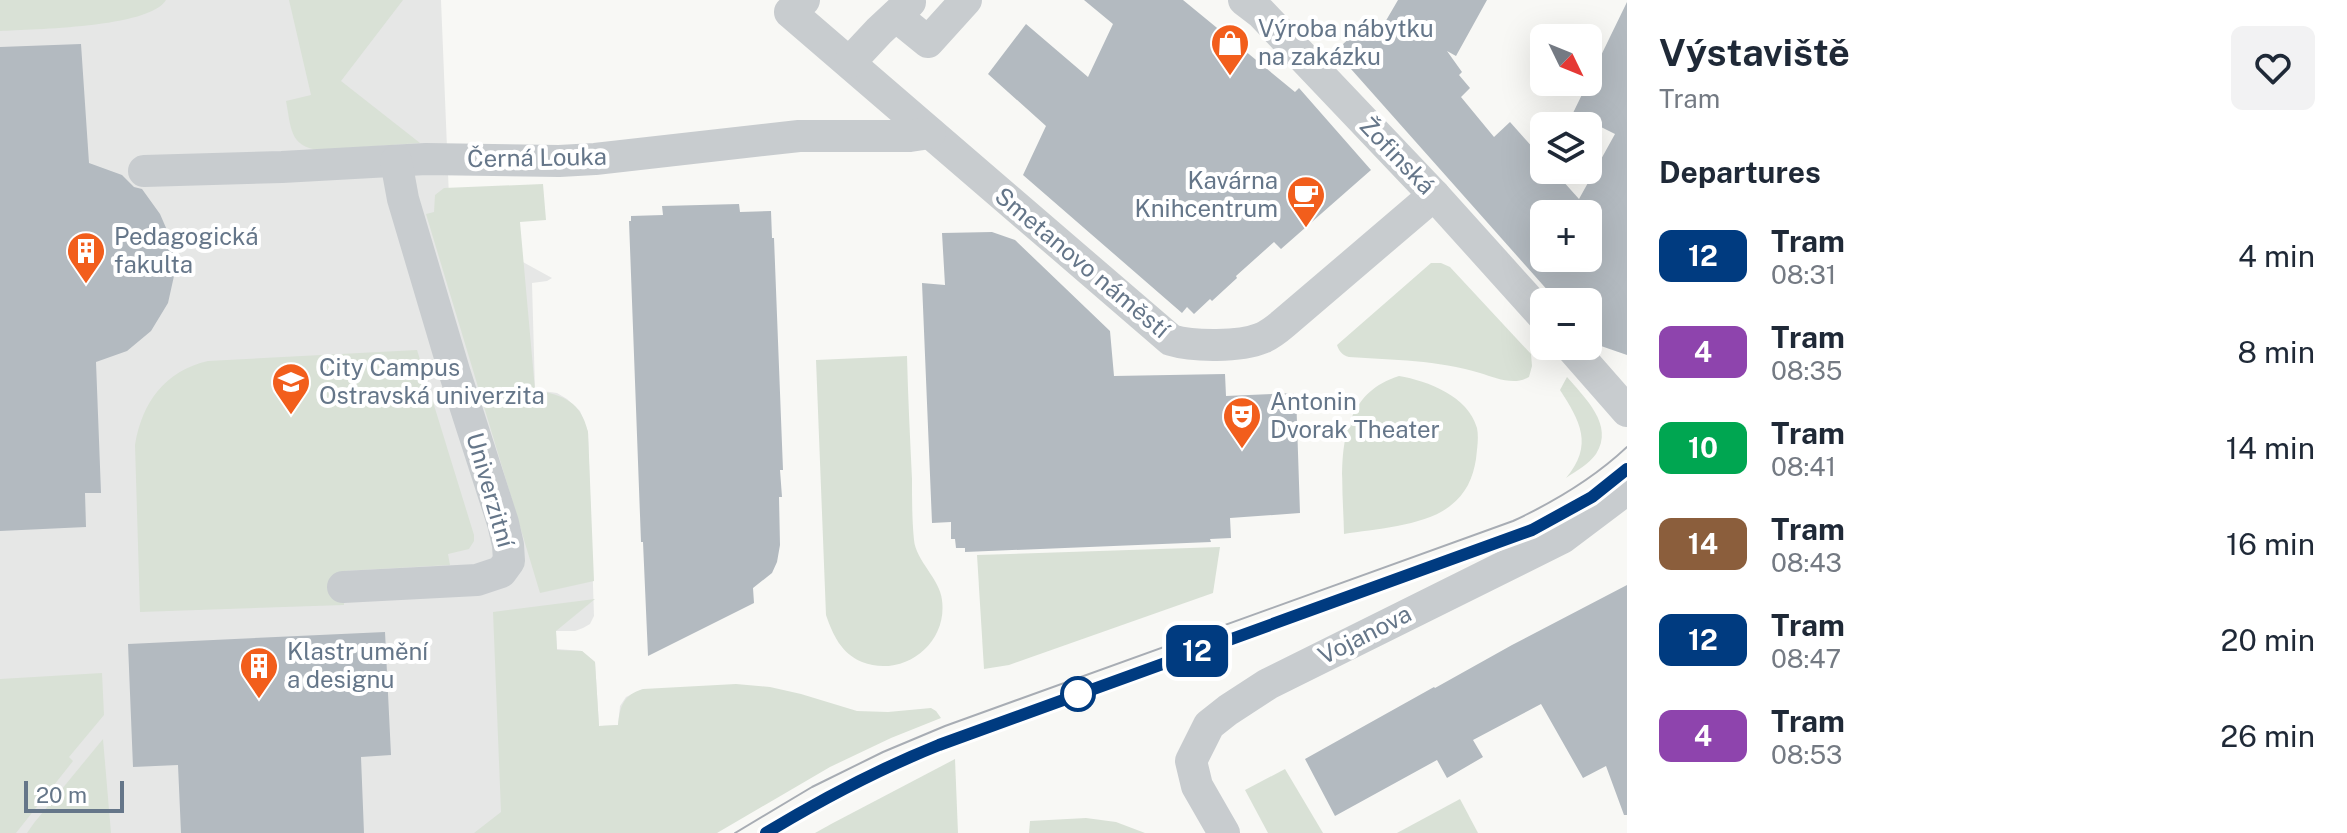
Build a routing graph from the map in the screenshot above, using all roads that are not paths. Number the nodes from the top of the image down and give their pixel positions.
1 (966, 0) edge
2 (1257, 4) edge
3 (797, 6) edge
4 (904, 8) edge
5 (850, 62) junction
6 (930, 133) junction
7 (396, 161) junction
8 (144, 171) dead end
9 (1434, 195) junction
10 (1530, 301) edge
11 (1583, 360) edge
12 (1621, 401) edge
13 (1627, 489) edge
14 (343, 587) dead end
15 (1224, 833) edge

1 - 4 street
2 - 9 street, Žofinská
3 - 5 street, Smetanovo náměstí
4 - 5 street
5 - 6 street, Smetanovo náměstí
6 - 7 street, Černá Louka
6 - 9 street, Smetanovo náměstí
7 - 8 street, Černá Louka
7 - 14 street, Univerzitní
9 - 10 street, Žofinská
11 - 12 street
13 - 15 street, Vojanova

